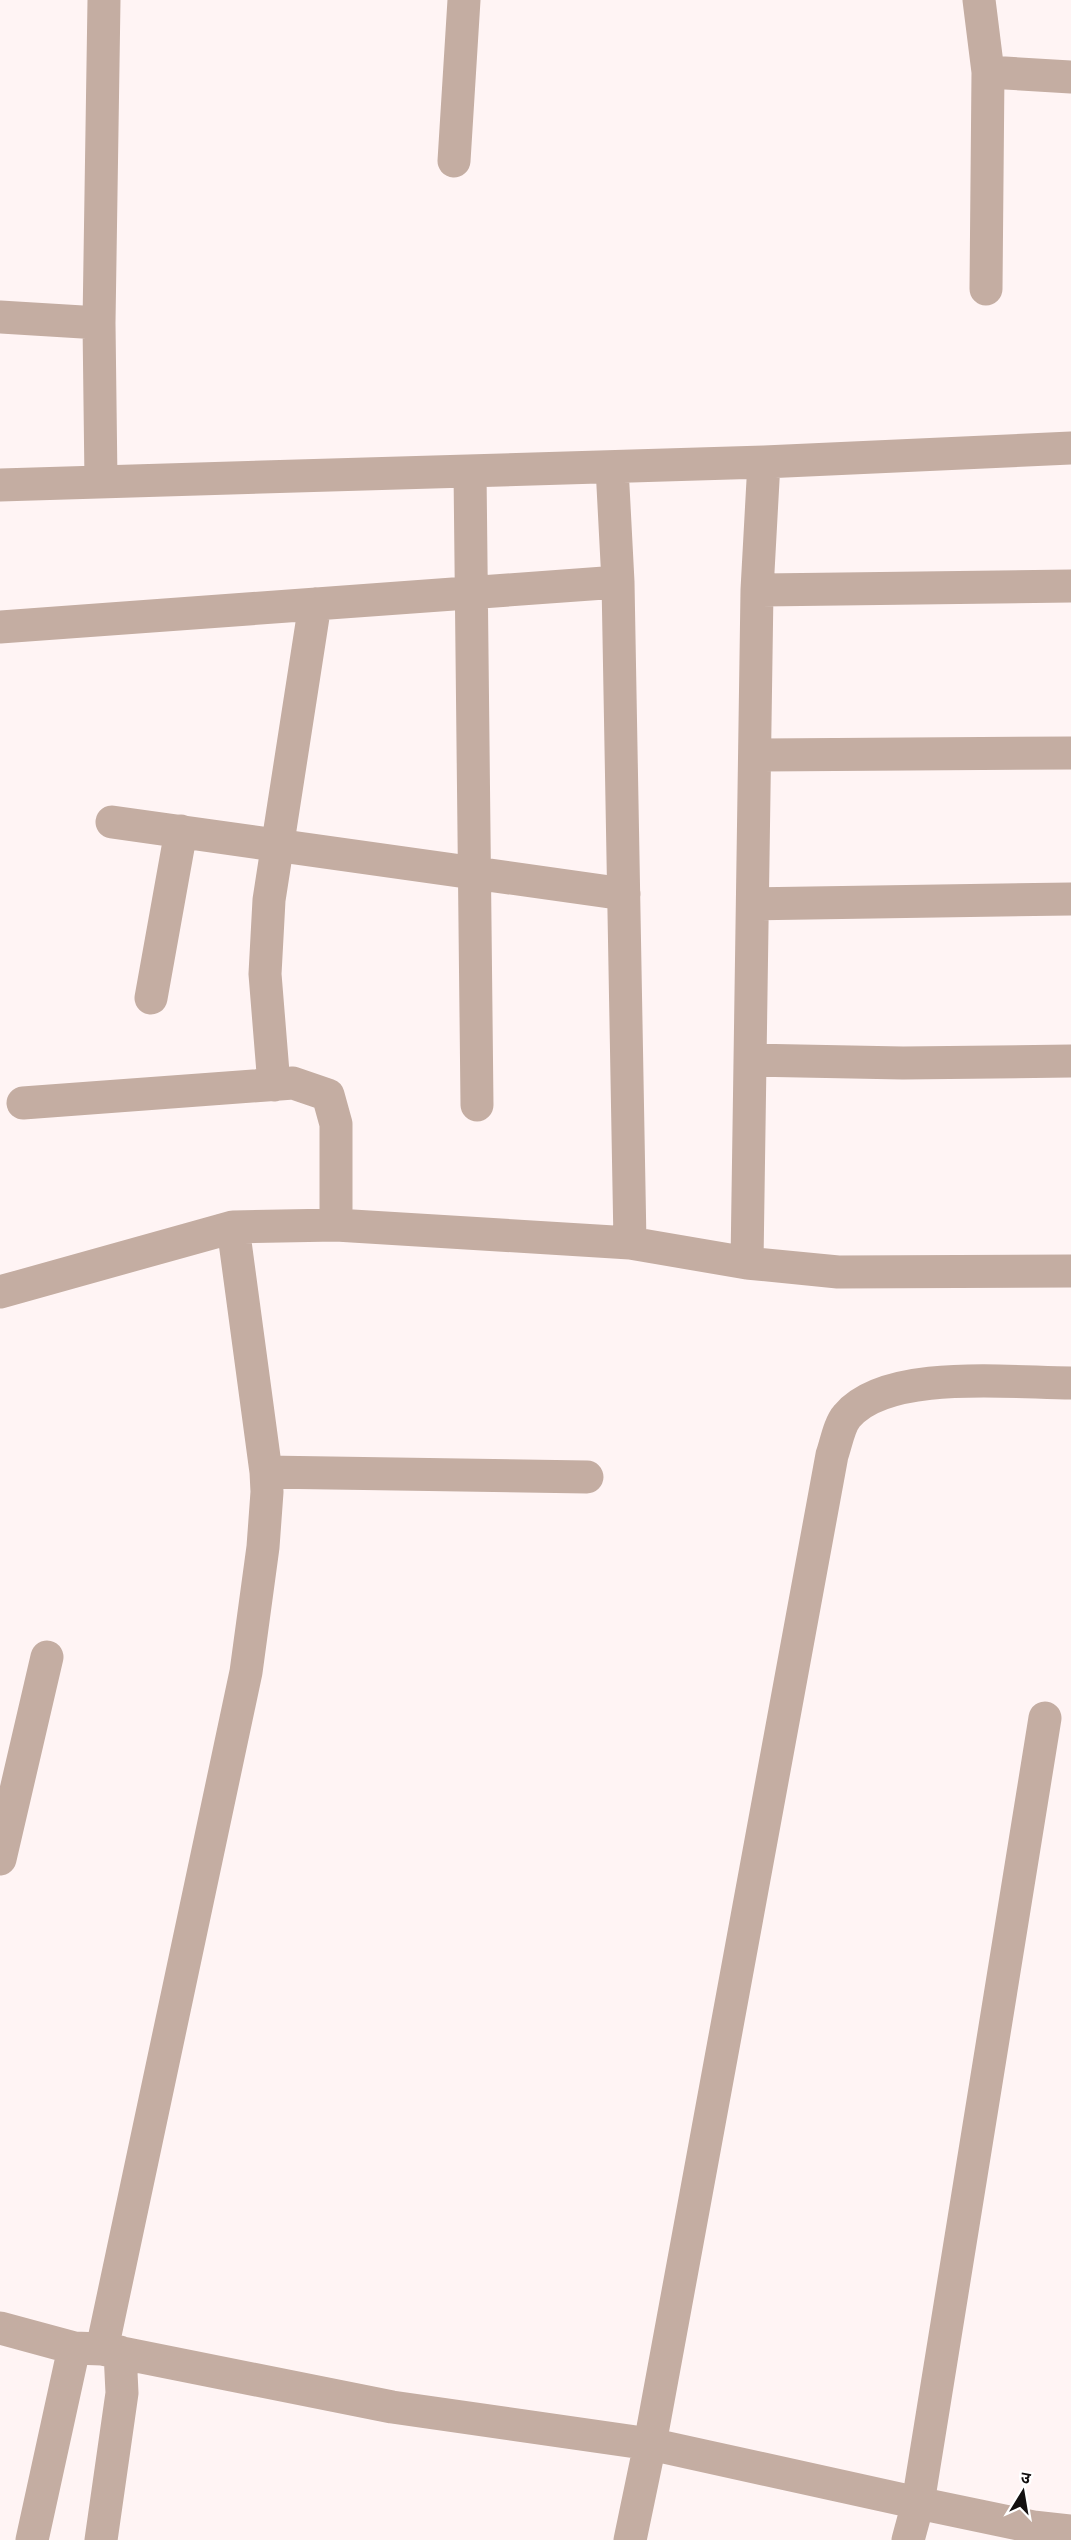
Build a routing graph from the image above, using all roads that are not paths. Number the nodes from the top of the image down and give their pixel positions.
1 (104, 0) edge
2 (464, 0) edge
3 (979, 0) edge
4 (988, 72) junction
5 (1071, 77) edge
6 (454, 161) dead end
7 (986, 288) dead end
8 (0, 317) edge
9 (99, 323) junction
10 (1071, 448) edge
11 (764, 462) junction
12 (612, 466) junction
13 (470, 471) junction
14 (101, 482) junction
15 (0, 485) edge
16 (618, 582) junction
17 (1071, 586) edge
18 (757, 590) junction
19 (471, 593) junction
20 (315, 604) junction
21 (0, 627) edge
22 (1071, 753) edge
23 (755, 755) junction
24 (112, 822) dead end
25 (181, 831) junction
26 (276, 844) junction
27 (476, 872) junction
28 (624, 894) junction
29 (1071, 900) edge
30 (753, 904) junction
31 (152, 998) dead end
32 (750, 1060) junction
33 (1071, 1061) edge
34 (274, 1085) junction
35 (23, 1103) dead end
36 (477, 1105) dead end
37 (336, 1225) junction
38 (233, 1227) junction
39 (630, 1243) junction
40 (747, 1263) junction
41 (1071, 1271) edge
42 (0, 1292) edge
43 (1071, 1383) edge
44 (266, 1472) junction
45 (587, 1477) dead end
46 (47, 1657) dead end
47 (1046, 1718) dead end
48 (0, 1859) edge
49 (0, 2328) edge
50 (99, 2349) junction
51 (650, 2444) junction
52 (918, 2503) junction
53 (1071, 2531) edge
54 (32, 2540) edge
55 (101, 2540) edge
56 (630, 2540) edge
57 (908, 2540) edge

1 - 9 street
2 - 6 street
3 - 4 street
4 - 5 street
4 - 7 street
8 - 9 street
9 - 14 street
10 - 11 street
11 - 12 street
11 - 18 street
12 - 13 street
12 - 16 street
13 - 14 street
13 - 19 street
14 - 15 street
16 - 19 street
16 - 28 street
17 - 18 street
18 - 23 street
19 - 20 street
19 - 27 street
20 - 21 street
20 - 26 street
22 - 23 street
23 - 30 street
24 - 25 street
25 - 26 street
25 - 31 street
26 - 27 street
26 - 34 street
27 - 28 street
27 - 36 street
28 - 39 street
29 - 30 street
30 - 32 street
32 - 33 street
32 - 40 street
34 - 35 street
34 - 37 street
37 - 38 street
37 - 39 street
38 - 42 street
38 - 44 street
39 - 40 street
40 - 41 street
43 - 51 street
44 - 45 street
44 - 50 street
46 - 48 street
47 - 52 street
49 - 50 street
50 - 51 street
50 - 54 street
50 - 55 street
51 - 52 street
51 - 56 street
52 - 53 street
52 - 57 street

